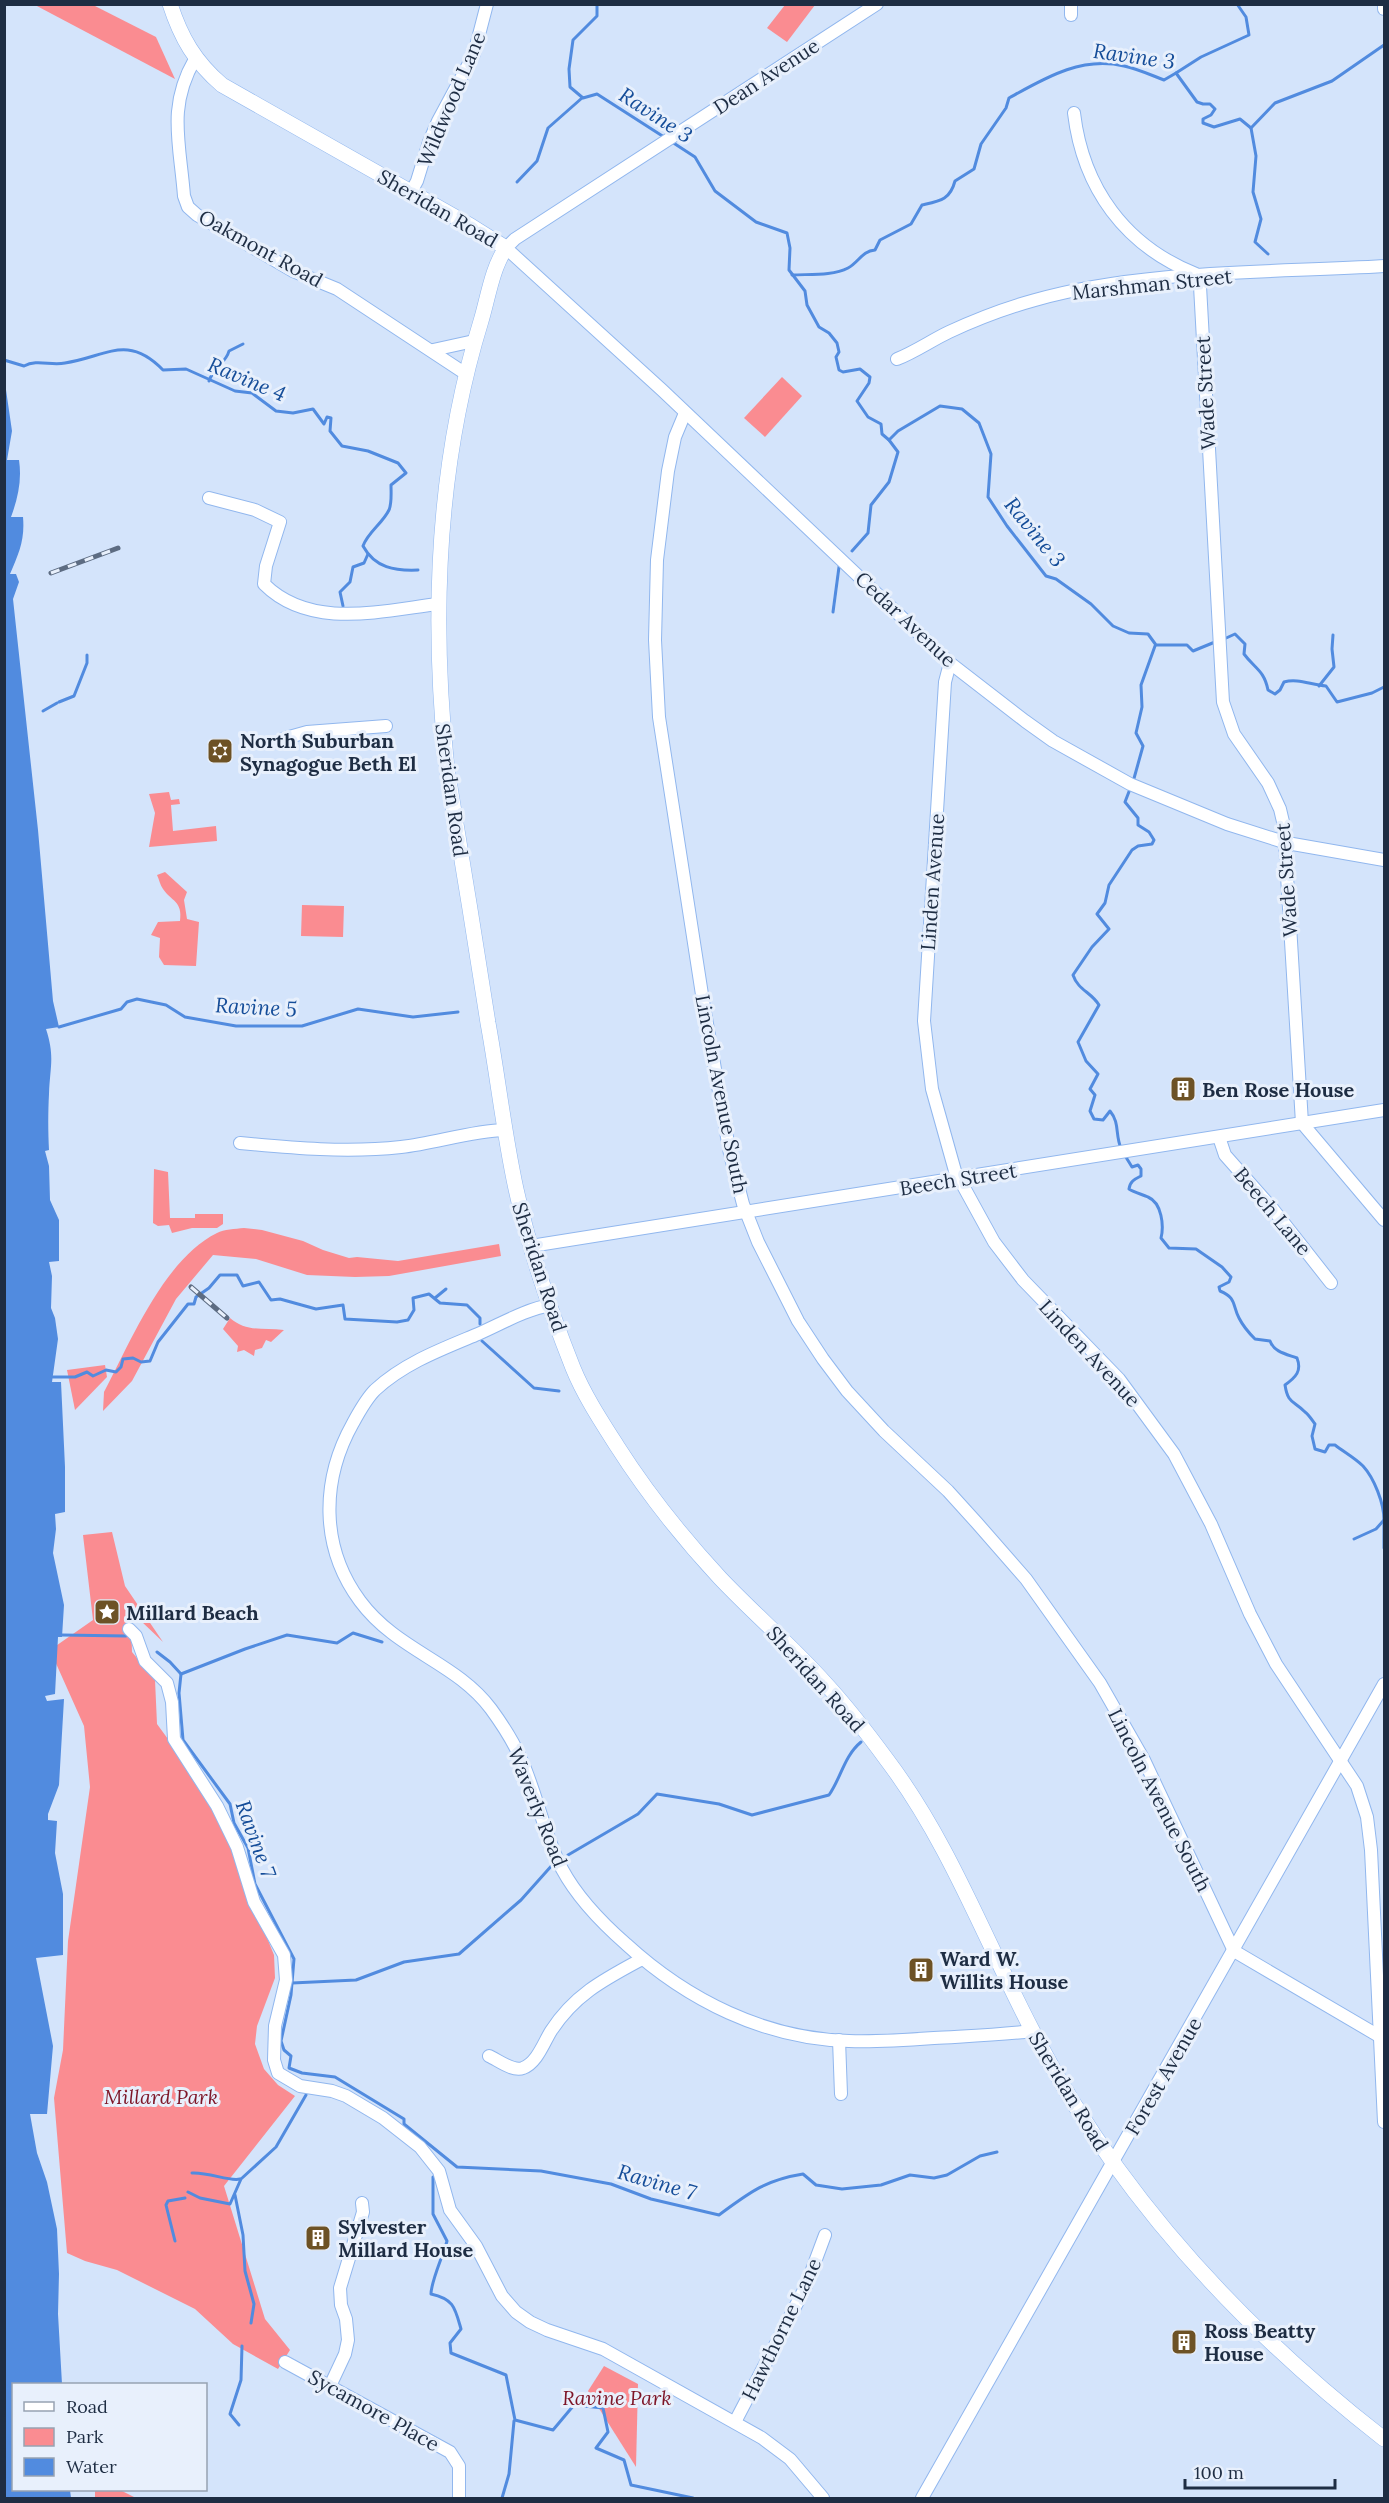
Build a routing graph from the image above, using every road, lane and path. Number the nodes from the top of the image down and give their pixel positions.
1 (170, 4) edge
2 (487, 4) edge
3 (877, 4) edge
4 (195, 59) junction
5 (1074, 113) dead end
6 (411, 192) junction
7 (506, 248) junction
8 (1384, 266) edge
9 (1196, 274) junction
10 (474, 341) junction
11 (433, 350) junction
12 (897, 359) dead end
13 (466, 374) junction
14 (685, 413) junction
15 (209, 498) dead end
16 (438, 604) junction
17 (950, 663) junction
18 (386, 726) dead end
19 (282, 739) dead end
20 (1287, 843) junction
21 (1384, 861) edge
22 (1384, 1110) edge
23 (1302, 1123) junction
24 (505, 1130) junction
25 (1219, 1137) junction
26 (240, 1143) dead end
27 (960, 1179) junction
28 (746, 1213) junction
29 (1384, 1220) edge
30 (531, 1246) junction
31 (1331, 1283) dead end
32 (551, 1305) junction
33 (129, 1629) dead end
34 (1384, 1684) edge
35 (1342, 1760) junction
36 (1234, 1951) junction
37 (642, 1959) junction
38 (1032, 2031) junction
39 (1382, 2038) edge
40 (838, 2040) junction
41 (489, 2056) dead end
42 (842, 2094) dead end
43 (1384, 2122) edge
44 (1113, 2163) junction
45 (362, 2203) dead end
46 (825, 2235) dead end
47 (285, 2362) dead end
48 (330, 2386) junction
49 (735, 2422) junction
50 (1384, 2439) edge
51 (459, 2499) edge
52 (823, 2499) edge
53 (922, 2499) edge

1 - 4 street, Sheridan Road
2 - 6 street, Wildwood Lane
3 - 7 street, Dean Avenue
4 - 6 street, Sheridan Road
4 - 11 street, Oakmont Road
5 - 9 street
6 - 7 street, Sheridan Road
7 - 10 street, Sheridan Road
7 - 14 street, Cedar Avenue
8 - 9 street, Marshman Street
9 - 12 street, Marshman Street
9 - 20 street, Wade Street
10 - 11 street
10 - 13 street, Sheridan Road
11 - 13 street, Oakmont Road
13 - 16 street, Sheridan Road
14 - 17 street, Cedar Avenue
14 - 28 street, Lincoln Avenue South
15 - 16 street
16 - 24 street, Sheridan Road
17 - 20 street, Cedar Avenue
17 - 27 street, Linden Avenue
18 - 19 street
20 - 21 street, Cedar Avenue
20 - 23 street, Wade Street
22 - 23 street, Beech Street
23 - 25 street, Beech Street
23 - 29 street
24 - 26 street
24 - 30 street, Sheridan Road
25 - 27 street, Beech Street
25 - 31 street, Beech Lane
27 - 28 street, Beech Street
27 - 35 street, Linden Avenue
28 - 30 street, Beech Street
28 - 36 street, Lincoln Avenue South
30 - 32 street, Sheridan Road
32 - 37 street, Waverly Road
32 - 38 street, Sheridan Road
33 - 49 street
34 - 35 street, Forest Avenue
35 - 36 street, Forest Avenue
35 - 39 street, Linden Avenue
36 - 39 street
36 - 44 street, Forest Avenue
37 - 40 street, Waverly Road
37 - 41 street
38 - 40 street, Waverly Road
38 - 44 street, Sheridan Road
39 - 43 street, Linden Avenue
40 - 42 street
44 - 50 street, Sheridan Road
44 - 53 street, Forest Avenue
45 - 48 street
46 - 49 street, Hawthorne Lane
47 - 48 street, Sycamore Place
48 - 51 street, Sycamore Place
49 - 52 street

